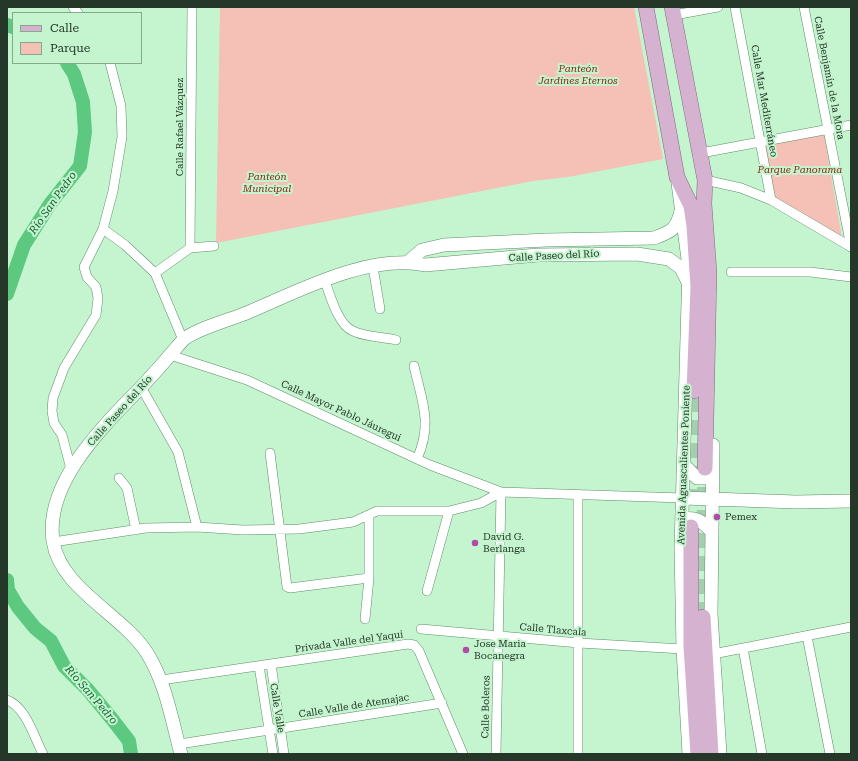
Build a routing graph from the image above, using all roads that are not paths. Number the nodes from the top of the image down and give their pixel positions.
1 (192, 7) edge
2 (646, 7) edge
3 (718, 7) edge
4 (735, 7) edge
5 (804, 7) edge
6 (673, 11) edge
7 (110, 64) edge
8 (851, 125) edge
9 (828, 130) junction
10 (760, 142) junction
11 (701, 153) junction
12 (677, 177) junction
13 (705, 180) junction
14 (771, 200) junction
15 (681, 210) junction
16 (103, 229) junction
17 (214, 246) dead end
18 (851, 247) edge
19 (190, 248) junction
20 (408, 262) junction
21 (373, 267) junction
22 (731, 272) dead end
23 (156, 273) junction
24 (851, 277) edge
25 (325, 280) junction
26 (689, 284) junction
27 (380, 309) dead end
28 (183, 340) junction
29 (396, 340) dead end
30 (170, 355) junction
31 (414, 366) dead end
32 (141, 387) junction
33 (694, 391) tunnel mouth
34 (270, 454) dead end
35 (417, 459) junction
36 (684, 465) junction
37 (71, 469) junction
38 (709, 470) junction
39 (119, 478) dead end
40 (501, 492) junction
41 (578, 494) junction
42 (683, 498) junction
43 (712, 500) junction
44 (851, 501) edge
45 (449, 511) junction
46 (369, 515) junction
47 (686, 523) junction
48 (197, 527) junction
49 (136, 530) junction
50 (279, 530) junction
51 (711, 531) junction
52 (53, 542) junction
53 (369, 578) junction
54 (427, 591) dead end
55 (703, 617) tunnel mouth
56 (365, 619) dead end
57 (851, 628) edge
58 (421, 629) dead end
59 (807, 636) junction
60 (499, 637) junction
61 (579, 643) junction
62 (743, 648) junction
63 (683, 649) junction
64 (713, 654) junction
65 (271, 664) junction
66 (259, 666) junction
67 (168, 679) dead end
68 (7, 700) edge
69 (442, 703) junction
70 (281, 728) junction
71 (269, 730) junction
72 (184, 748) edge
73 (43, 754) edge
74 (273, 754) edge
75 (284, 754) edge
76 (463, 754) edge
77 (496, 754) edge
78 (578, 754) edge
79 (689, 754) edge
80 (698, 754) edge
81 (711, 754) edge
82 (720, 754) edge
83 (762, 754) edge
84 (830, 754) edge

1 - 19 street, Calle Rafael Vázquez
2 - 12 main road, Avenida Aguascalientes Poniente
3 - 6 street
4 - 10 street, Calle Mar Mediterráneo
5 - 9 street, Calle Benjamín de la Mora
6 - 11 main road, Avenida Aguascalientes Poniente
7 - 16 street
8 - 9 street
9 - 10 street
9 - 18 street, Calle Benjamín de la Mora
10 - 11 street
10 - 14 street, Calle Mar Mediterráneo
11 - 13 main road, Avenida Aguascalientes Poniente
12 - 15 street, Avenida Aguascalientes Poniente
12 - 33 main road, Avenida Aguascalientes Poniente
13 - 14 street
13 - 38 main road, Avenida Aguascalientes Poniente
14 - 18 street
15 - 20 street, Calle Paseo del Río
15 - 26 street, Avenida Aguascalientes Poniente
16 - 23 street
16 - 37 street
17 - 19 street
19 - 23 street
20 - 21 street, Calle Paseo del Río
20 - 26 street, Calle Paseo del Río
21 - 25 street, Calle Paseo del Río
21 - 27 street
22 - 24 street
23 - 28 street
25 - 28 street, Calle Paseo del Río
25 - 29 street
26 - 36 street, Avenida Aguascalientes Poniente
28 - 30 street, Calle Paseo del Río
30 - 32 street, Calle Paseo del Río
30 - 35 street, Calle Mayor Pablo Jáuregui
31 - 35 street
32 - 37 street, Calle Paseo del Río
32 - 48 street
34 - 50 street
35 - 40 street, Calle Mayor Pablo Jáuregui
36 - 38 street
36 - 42 street, Avenida Aguascalientes Poniente
37 - 52 street, Calle Paseo del Río
38 - 43 street, Avenida Aguascalientes Poniente
39 - 49 street
40 - 41 street
40 - 45 street
40 - 60 street, Calle Boleros
41 - 42 street
41 - 61 street
42 - 43 street
42 - 47 street, Avenida Aguascalientes Poniente
43 - 44 street
43 - 51 street, Avenida Aguascalientes Poniente
45 - 46 street
45 - 54 street
46 - 50 street
46 - 53 street
47 - 51 street
47 - 63 street, Avenida Aguascalientes Poniente
47 - 80 main road, Avenida Aguascalientes Poniente
48 - 49 street
48 - 50 street
49 - 52 street
50 - 53 street
51 - 64 street, Avenida Aguascalientes Poniente
52 - 72 street, Calle Paseo del Río
53 - 56 street
55 - 81 main road
57 - 59 street
58 - 60 street, Calle Tlaxcala
59 - 62 street
59 - 84 street
60 - 61 street, Calle Tlaxcala
60 - 77 street, Calle Boleros
61 - 63 street, Calle Tlaxcala
61 - 78 street
62 - 64 street
62 - 83 street
63 - 79 street, Avenida Aguascalientes Poniente
64 - 82 street, Avenida Aguascalientes Poniente
65 - 66 street, Privada Valle del Yaqui
65 - 69 street, Privada Valle del Yaqui
65 - 70 street, Calle Valle
66 - 67 street, Privada Valle del Yaqui
66 - 71 street, Calle Valle
68 - 73 street
69 - 70 street, Calle Valle de Atemajac
69 - 76 street, Privada Valle del Yaqui
70 - 71 street, Calle Valle de Atemajac
70 - 75 street, Calle Valle
71 - 72 street, Calle Valle de Atemajac
71 - 74 street, Calle Valle

